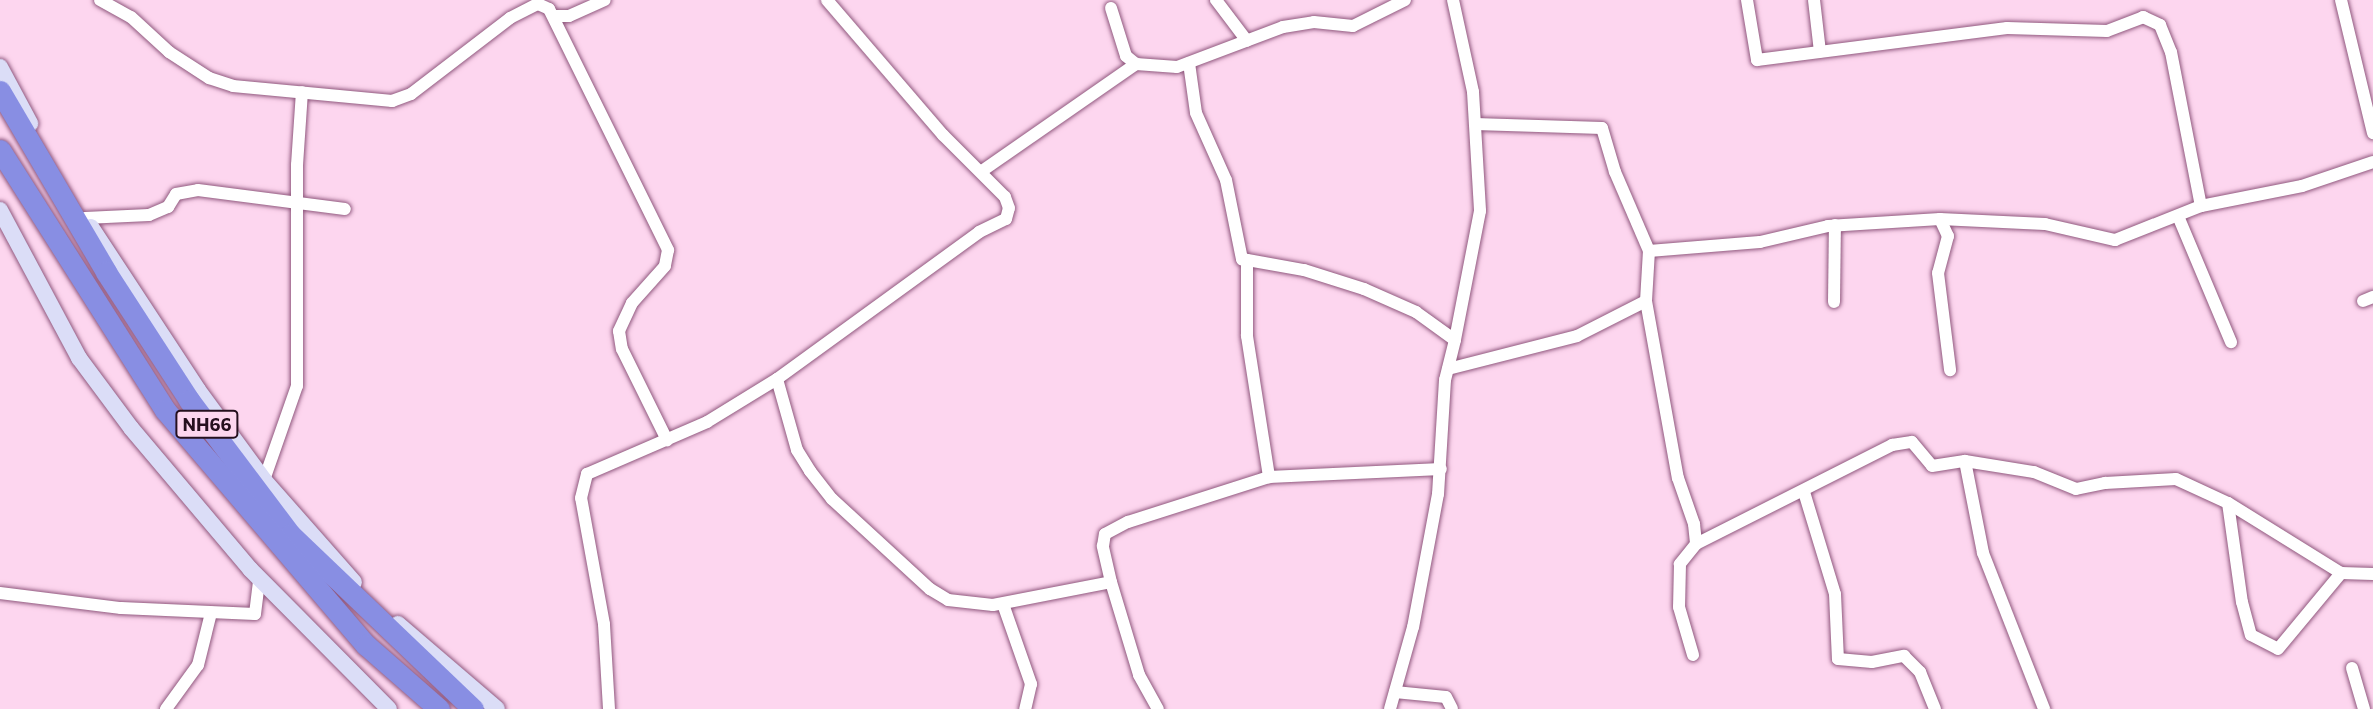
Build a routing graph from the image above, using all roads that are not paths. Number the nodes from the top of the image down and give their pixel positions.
1 (100, 0) edge
2 (605, 0) edge
3 (827, 0) edge
4 (1216, 0) edge
5 (1405, 0) edge
6 (1453, 0) edge
7 (1747, 0) edge
8 (1814, 0) edge
9 (2341, 0) edge
10 (1111, 8) dead end
11 (554, 16) junction
12 (1247, 41) junction
13 (1820, 51) junction
14 (1136, 64) junction
15 (1189, 64) junction
16 (0, 67) edge
17 (0, 92) edge
18 (302, 92) junction
19 (1475, 124) junction
20 (2373, 133) edge
21 (0, 150) edge
22 (2373, 162) edge
23 (982, 171) junction
24 (296, 200) junction
25 (2201, 205) junction
26 (345, 209) dead end
27 (0, 210) edge
28 (2178, 216) junction
29 (85, 218) junction
30 (1940, 219) junction
31 (1835, 225) junction
32 (1649, 251) junction
33 (1247, 260) junction
34 (1647, 301) junction
35 (1834, 302) dead end
36 (1455, 340) junction
37 (2231, 342) dead end
38 (1448, 369) junction
39 (1950, 370) dead end
40 (777, 379) junction
41 (667, 440) junction
42 (1965, 461) junction
43 (1441, 470) junction
44 (1269, 477) junction
45 (264, 480) junction
46 (1804, 492) junction
47 (2228, 503) junction
48 (1696, 544) junction
49 (2342, 573) junction
50 (2373, 573) edge
51 (259, 579) junction
52 (1111, 582) junction
53 (0, 593) edge
54 (1003, 604) junction
55 (211, 613) junction
56 (1693, 655) dead end
57 (2352, 668) dead end
58 (1395, 692) junction
59 (166, 709) edge
60 (389, 709) edge
61 (439, 709) edge
62 (473, 709) edge
63 (496, 709) edge
64 (609, 709) edge
65 (1026, 709) edge
66 (1158, 709) edge
67 (1391, 709) edge
68 (1452, 709) edge
69 (1935, 709) edge
70 (2044, 709) edge
71 (2364, 709) edge

1 - 18 street
2 - 11 street
3 - 23 street
4 - 12 street
5 - 12 street
6 - 19 street
7 - 13 street
8 - 13 street
9 - 20 street
10 - 14 street
11 - 18 street
11 - 41 street
12 - 15 street
13 - 25 street
14 - 15 street
14 - 23 street
15 - 33 street
16 - 29 street
17 - 62 highway, NH66
18 - 24 street
19 - 32 street
19 - 36 street
21 - 61 highway, NH66
22 - 25 street
23 - 40 street
24 - 26 street
24 - 29 street
24 - 45 street
25 - 28 street
27 - 51 street
28 - 30 street
28 - 37 street
29 - 45 street
30 - 31 street
30 - 39 street
31 - 32 street
31 - 35 street
32 - 34 street
33 - 36 street
33 - 44 street
34 - 38 street
34 - 48 street
36 - 38 street
38 - 43 street
40 - 41 street
40 - 54 street
41 - 64 street
42 - 46 street
42 - 47 street
42 - 70 street
43 - 44 street
43 - 58 street
44 - 52 street
45 - 63 street
46 - 48 street
46 - 69 street
47 - 49 street
47 - 49 street
48 - 56 street
49 - 50 street
51 - 55 street
51 - 60 street
52 - 54 street
52 - 66 street
53 - 55 street
54 - 65 street
55 - 59 street
57 - 71 street
58 - 67 street
58 - 68 street

